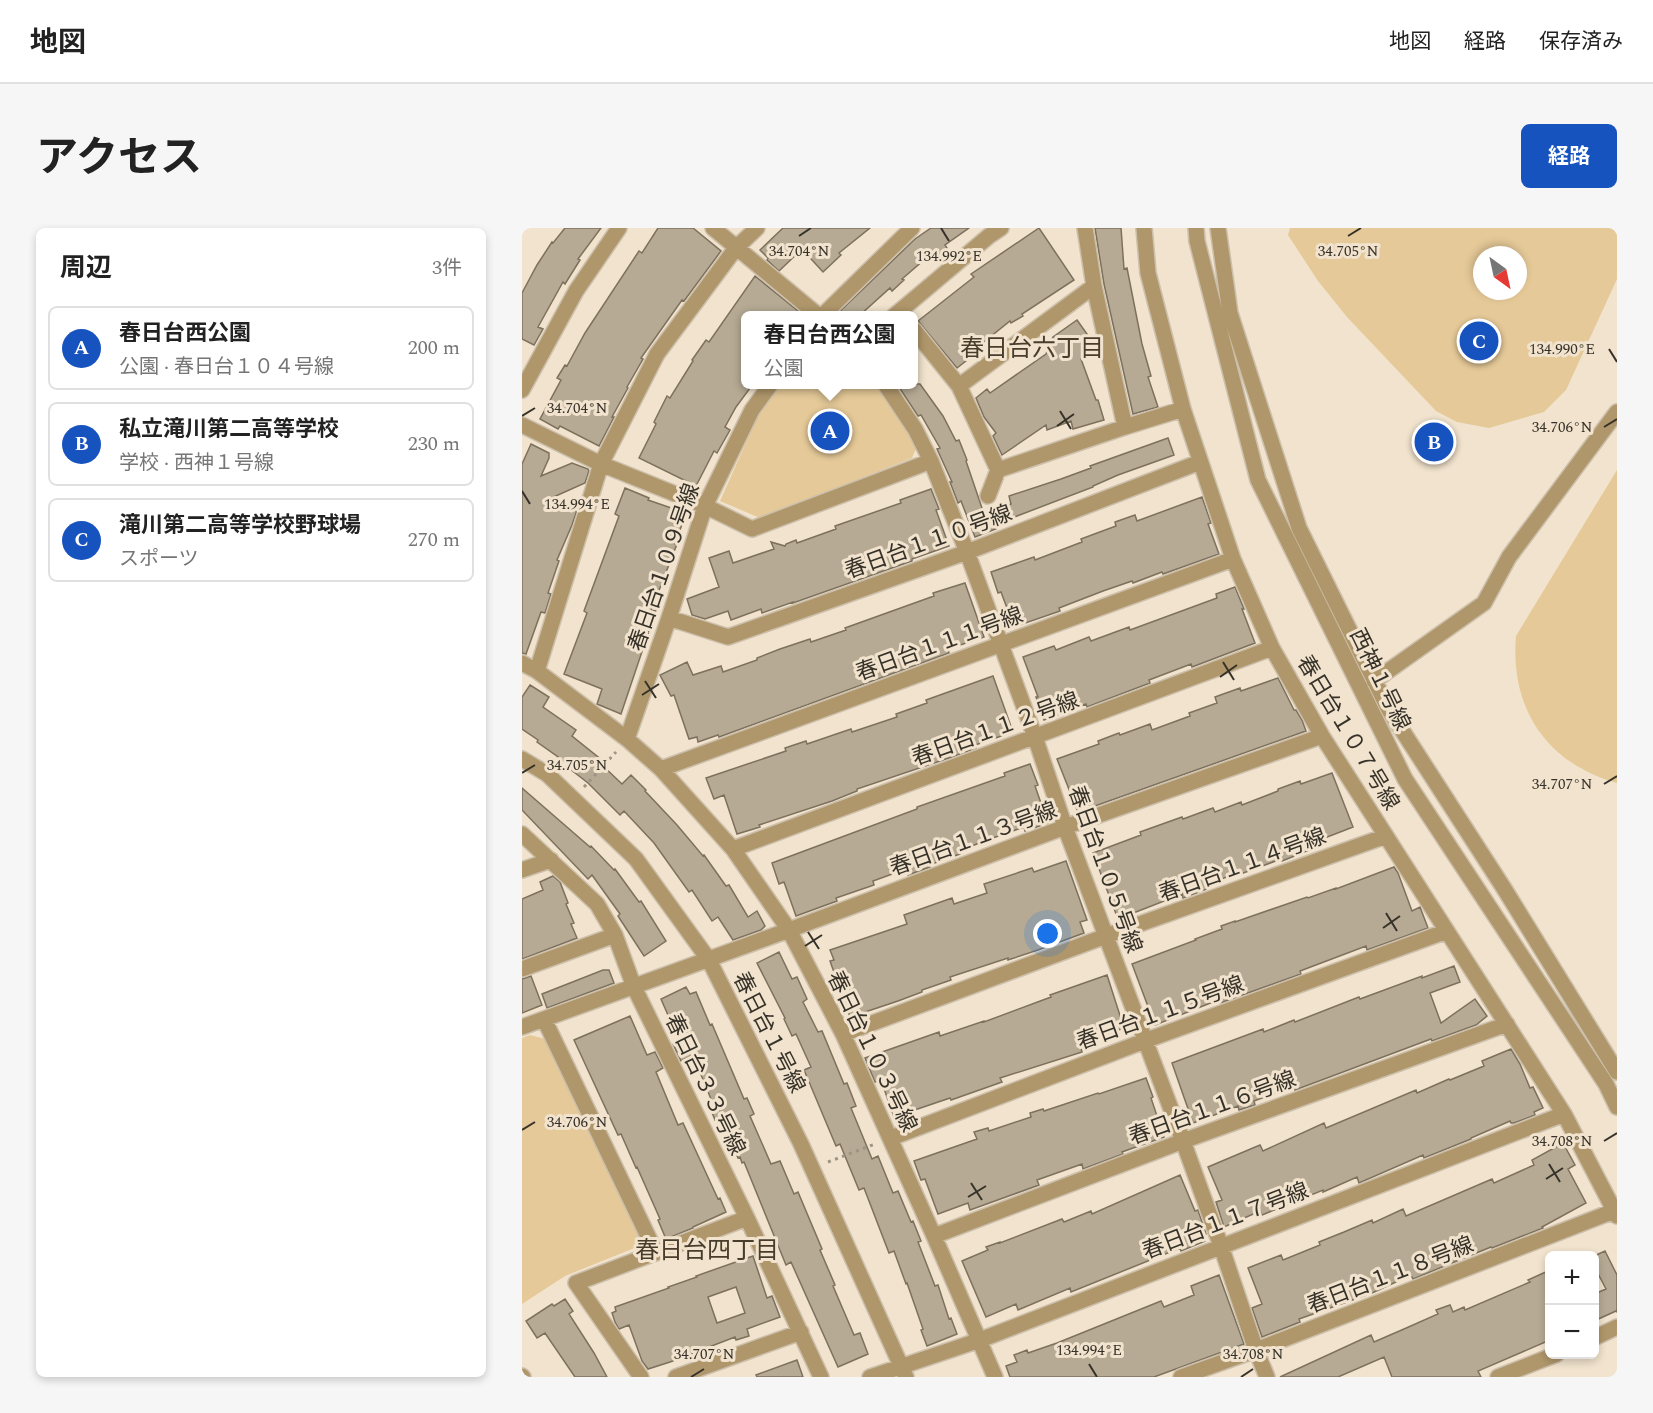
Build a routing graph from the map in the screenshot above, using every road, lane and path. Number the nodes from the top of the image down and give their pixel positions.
1 (619, 228) edge
2 (713, 228) edge
3 (757, 228) edge
4 (912, 228) edge
5 (1001, 228) edge
6 (1085, 228) edge
7 (1144, 228) edge
8 (1196, 228) edge
9 (1218, 228) edge
10 (736, 248) junction
11 (1094, 286) junction
12 (815, 311) edge
13 (824, 311) edge
14 (901, 311) edge
15 (918, 335) edge
16 (959, 386) junction
17 (767, 389) edge
18 (888, 389) edge
19 (522, 390) edge
20 (1183, 409) junction
21 (1617, 412) edge
22 (522, 425) edge
23 (1125, 427) junction
24 (931, 461) junction
25 (1200, 462) junction
26 (601, 464) junction
27 (998, 470) junction
28 (988, 496) dead end
29 (705, 506) junction
30 (967, 552) junction
31 (1233, 559) junction
32 (669, 618) junction
33 (1001, 644) junction
34 (1272, 648) junction
35 (522, 663) edge
36 (537, 671) junction
37 (1374, 681) junction
38 (1322, 735) junction
39 (1035, 737) junction
40 (627, 739) junction
41 (522, 759) edge
42 (661, 769) junction
43 (573, 799) junction
44 (1065, 827) junction
45 (522, 834) edge
46 (1386, 836) junction
47 (733, 849) junction
48 (551, 860) junction
49 (522, 870) edge
50 (789, 930) junction
51 (1447, 931) junction
52 (615, 935) junction
53 (1106, 936) junction
54 (709, 960) junction
55 (522, 969) edge
56 (634, 987) junction
57 (544, 1019) junction
58 (1507, 1024) junction
59 (522, 1027) edge
60 (843, 1034) junction
61 (1147, 1040) junction
62 (1617, 1072) edge
63 (1617, 1107) edge
64 (1564, 1113) junction
65 (891, 1138) junction
66 (1183, 1141) junction
67 (812, 1168) junction
68 (1616, 1214) edge
69 (747, 1218) junction
70 (934, 1236) junction
71 (1221, 1246) junction
72 (656, 1253) junction
73 (1617, 1327) edge
74 (801, 1332) junction
75 (1599, 1336) edge
76 (980, 1340) junction
77 (1256, 1350) junction
78 (1545, 1359) edge
79 (904, 1371) edge
80 (641, 1377) edge
81 (676, 1377) edge
82 (821, 1377) edge
83 (870, 1377) edge
84 (995, 1377) edge
85 (1181, 1377) edge
86 (1267, 1377) edge
87 (1498, 1377) edge

1 - 19 street
2 - 10 street
3 - 10 street
4 - 13 street
5 - 14 street
6 - 11 street
7 - 20 street, 春日台１０７号線
8 - 63 street, 西神１号線
9 - 37 street, 西神１号線
10 - 12 street
10 - 26 street
11 - 16 street
11 - 23 street
15 - 16 street
16 - 27 street
17 - 29 street, 春日台１０９号線
18 - 24 street, 春日台１０５号線
20 - 23 street
20 - 25 street, 春日台１０７号線
21 - 37 street
22 - 26 street
23 - 27 street
24 - 29 street
24 - 30 street, 春日台１０５号線
25 - 30 street, 春日台１１０号線
25 - 31 street, 春日台１０７号線
26 - 29 street
26 - 36 street
27 - 28 street
29 - 32 street, 春日台１０９号線
30 - 32 street, 春日台１１０号線
30 - 33 street, 春日台１０５号線
31 - 33 street, 春日台１１１号線
31 - 34 street, 春日台１０７号線
32 - 40 street, 春日台１０９号線
33 - 39 street, 春日台１０５号線
33 - 42 street, 春日台１１１号線
34 - 38 street, 春日台１０７号線
34 - 39 street, 春日台１１２号線
35 - 36 street, 春日台１０３号線
36 - 40 street, 春日台１０３号線
37 - 62 street, 西神１号線
38 - 44 street, 春日台１１３号線
38 - 46 street, 春日台１０７号線
39 - 44 street, 春日台１０５号線
39 - 47 street, 春日台１１２号線
40 - 42 street, 春日台１０３号線
40 - 43 path
41 - 43 street, 春日台１号線
42 - 47 street, 春日台１０３号線
43 - 54 street, 春日台１号線
44 - 50 street, 春日台１１３号線
44 - 53 street, 春日台１０５号線
45 - 48 street, 春日台３３号線
46 - 51 street, 春日台１０７号線
46 - 53 street, 春日台１１４号線
47 - 50 street, 春日台１０３号線
48 - 49 street
48 - 52 street, 春日台３３号線
50 - 54 street, 春日台１１３号線
50 - 60 street, 春日台１０３号線
51 - 58 street, 春日台１０７号線
51 - 61 street, 春日台１１５号線
52 - 55 street
52 - 56 street, 春日台３３号線
53 - 60 street, 春日台１１４号線
53 - 61 street, 春日台１０５号線
54 - 56 street, 春日台１１３号線
54 - 67 street, 春日台１号線
56 - 57 street, 春日台１１３号線
56 - 69 street, 春日台３３号線
57 - 59 street, 春日台１１３号線
57 - 72 street
58 - 64 street, 春日台１０７号線
58 - 66 street, 春日台１１６号線
60 - 65 street, 春日台１０３号線
61 - 65 street, 春日台１１５号線
61 - 66 street, 春日台１０５号線
64 - 68 street, 春日台１０７号線
64 - 71 street, 春日台１１７号線
65 - 67 path
65 - 70 street, 春日台１０３号線
66 - 70 street, 春日台１１６号線
66 - 71 street, 春日台１０５号線
67 - 79 street, 春日台１号線
68 - 77 street, 春日台１１８号線
69 - 72 street
69 - 74 street, 春日台３３号線
70 - 76 street, 春日台１０３号線
71 - 76 street, 春日台１１７号線
71 - 77 street, 春日台１０５号線
72 - 80 street
73 - 75 street
74 - 81 street
74 - 82 street, 春日台３３号線
76 - 79 street, 春日台１１７号線
76 - 84 street, 春日台１０３号線
77 - 85 street, 春日台１１８号線
77 - 86 street, 春日台１０５号線
78 - 87 street
79 - 83 street, 春日台１１７号線

